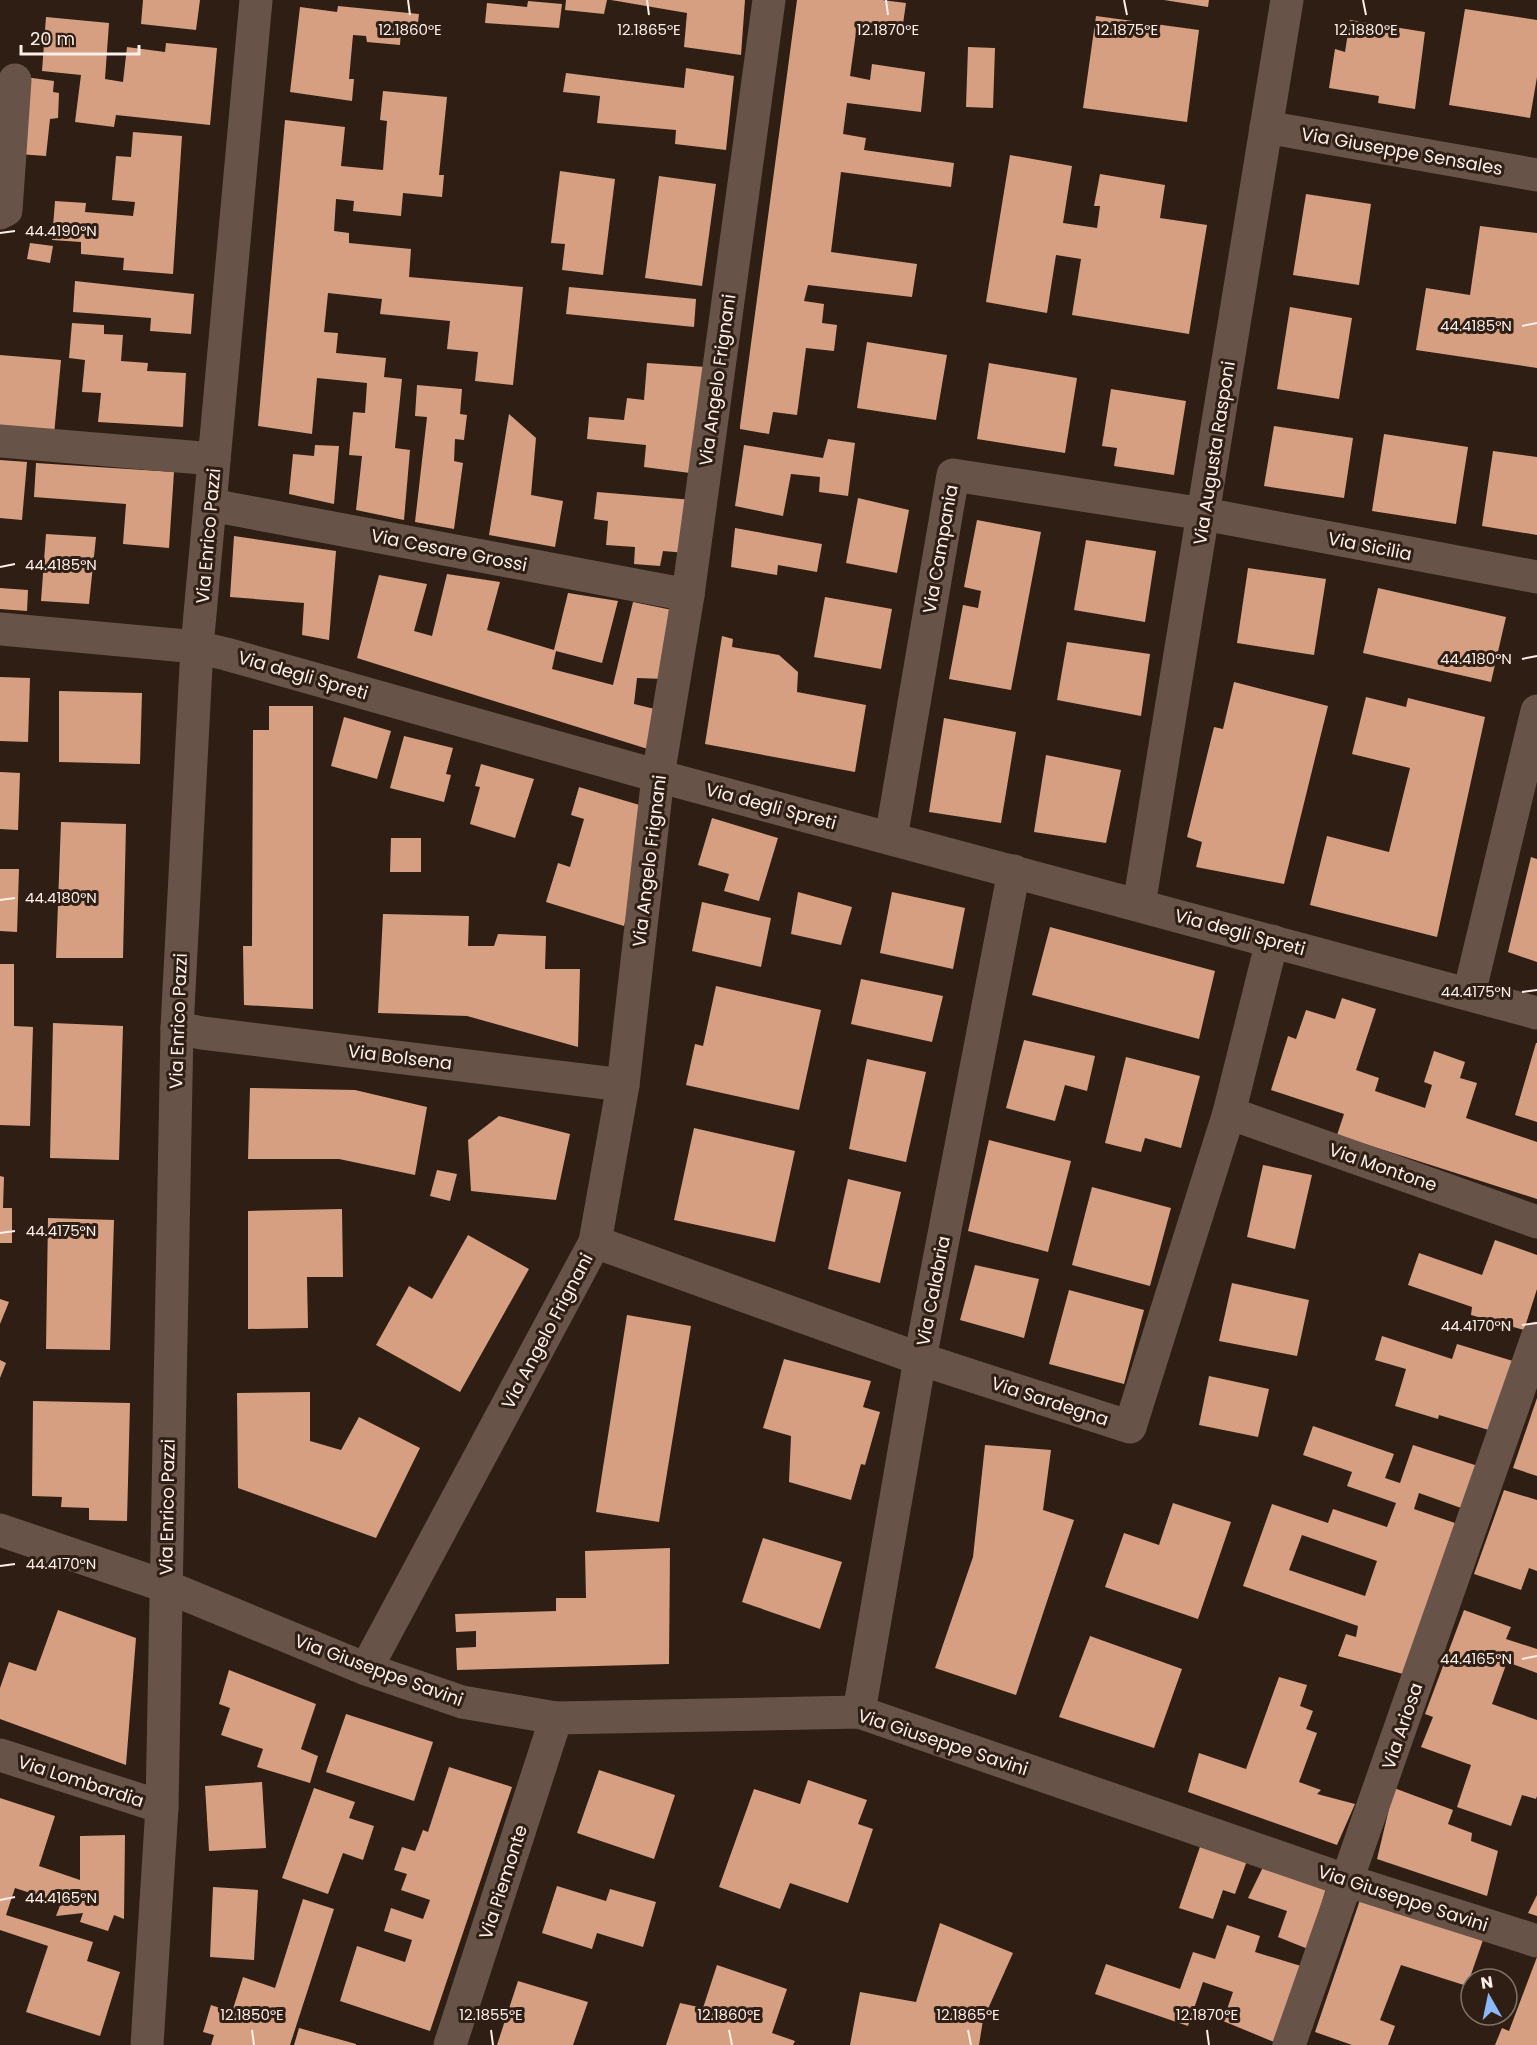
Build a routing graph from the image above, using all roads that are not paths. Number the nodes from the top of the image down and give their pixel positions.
1 (256, 0) edge
2 (769, 0) edge
3 (1287, 0) edge
4 (15, 80) dead end
5 (1266, 127) junction
6 (1537, 175) edge
7 (0, 213) edge
8 (0, 441) edge
9 (214, 459) junction
10 (211, 505) junction
11 (1204, 514) junction
12 (1537, 577) edge
13 (688, 595) junction
14 (0, 629) edge
15 (197, 647) junction
16 (1537, 711) edge
17 (658, 776) junction
18 (891, 838) junction
19 (1014, 871) junction
20 (1139, 905) junction
21 (1272, 941) junction
22 (1469, 994) junction
23 (1537, 1013) edge
24 (177, 1028) junction
25 (623, 1085) junction
26 (1228, 1113) junction
27 (1537, 1222) edge
28 (595, 1242) junction
29 (1537, 1338) edge
30 (920, 1359) junction
31 (0, 1530) edge
32 (165, 1586) junction
33 (366, 1669) junction
34 (859, 1712) junction
35 (556, 1718) junction
36 (0, 1755) edge
37 (162, 1807) junction
38 (1348, 1881) junction
39 (1537, 1941) edge
40 (147, 2045) edge
41 (450, 2045) edge
42 (1289, 2045) edge

1 - 9 street, Via Enrico Pazzi
2 - 13 street, Via Angelo Frignani
3 - 5 street, Via Augusta Rasponi
4 - 7 street
5 - 6 street, Via Giuseppe Sensales
5 - 11 street, Via Augusta Rasponi
8 - 9 street
9 - 10 street, Via Enrico Pazzi
10 - 13 street, Via Cesare Grossi
10 - 15 street, Via Enrico Pazzi
11 - 12 street, Via Sicilia
11 - 18 street, Via Campania
11 - 20 street, Via Augusta Rasponi
13 - 17 street, Via Angelo Frignani
14 - 15 street, Via degli Spreti
15 - 17 street, Via degli Spreti
15 - 24 street, Via Enrico Pazzi
16 - 22 street
17 - 18 street, Via degli Spreti
17 - 25 street, Via Angelo Frignani
18 - 19 street, Via degli Spreti
19 - 20 street, Via degli Spreti
19 - 30 street, Via Calabria
20 - 21 street, Via degli Spreti
21 - 22 street, Via degli Spreti
21 - 26 street, Via Sardegna
22 - 23 street, Via degli Spreti
24 - 25 street, Via Bolsena
24 - 32 street, Via Enrico Pazzi
25 - 28 street, Via Angelo Frignani
26 - 27 street, Via Montone
26 - 30 street, Via Sardegna
28 - 30 street, Via Sardegna
28 - 33 street, Via Angelo Frignani
29 - 38 street, Via Ariosa
30 - 34 street, Via Calabria
31 - 32 street, Via Giuseppe Savini
32 - 33 street, Via Giuseppe Savini
32 - 37 street, Via Enrico Pazzi
33 - 35 street, Via Giuseppe Savini
34 - 35 street, Via Giuseppe Savini
34 - 38 street, Via Giuseppe Savini
35 - 41 street, Via Piemonte
36 - 37 street, Via Lombardia
37 - 40 street, Via Enrico Pazzi
38 - 39 street, Via Giuseppe Savini
38 - 42 street, Via Ariosa

